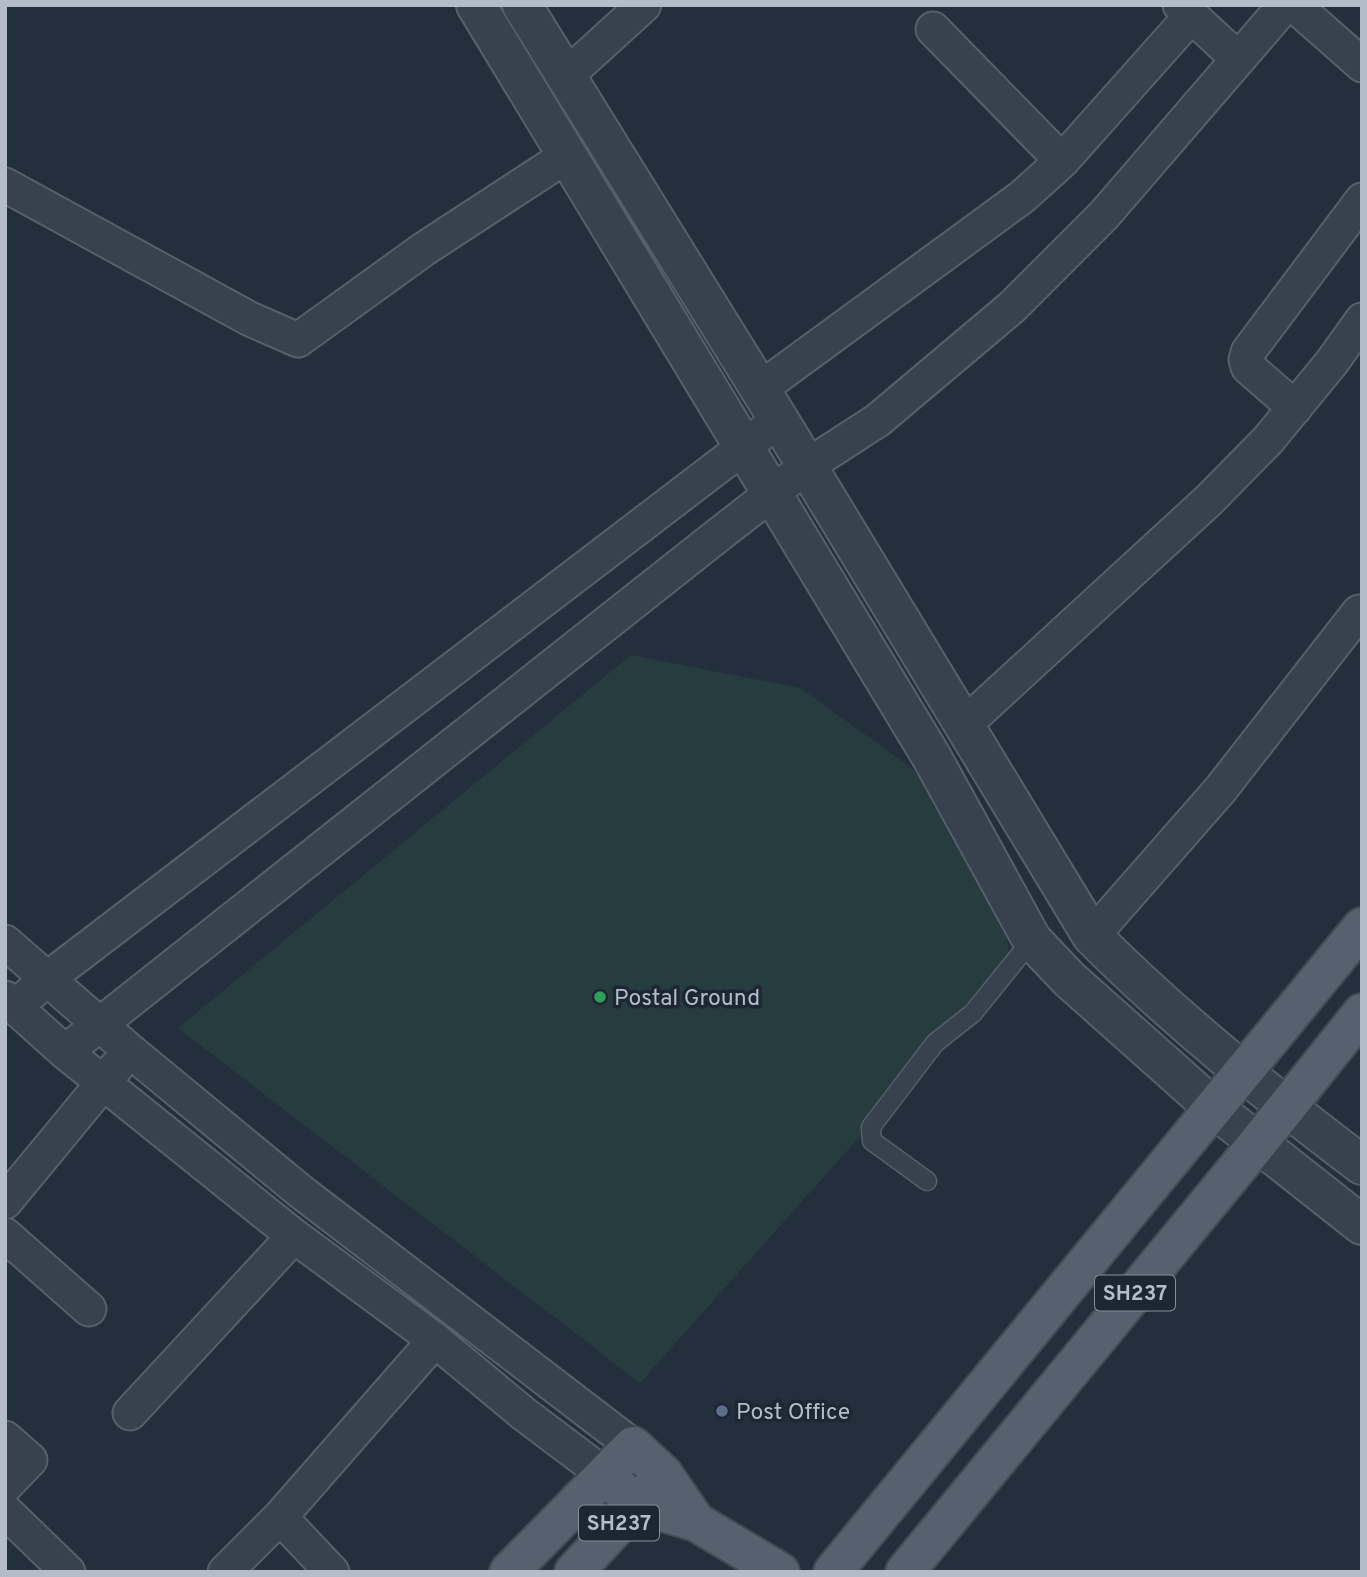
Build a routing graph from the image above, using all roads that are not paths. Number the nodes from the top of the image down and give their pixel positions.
1 (476, 5) edge
2 (522, 5) edge
3 (644, 5) edge
4 (1284, 5) edge
5 (1294, 5) edge
6 (1186, 10) edge
7 (933, 29) dead end
8 (1238, 59) junction
9 (1362, 65) edge
10 (566, 76) junction
11 (568, 156) junction
12 (1062, 161) junction
13 (5, 185) edge
14 (1362, 200) edge
15 (1362, 320) edge
16 (769, 405) junction
17 (1295, 408) junction
18 (744, 446) junction
19 (807, 466) junction
20 (773, 492) junction
21 (1362, 615) edge
22 (964, 725) junction
23 (1362, 927) edge
24 (1092, 936) junction
25 (1032, 940) junction
26 (5, 942) edge
27 (47, 979) junction
28 (10, 1002) edge
29 (1362, 1013) edge
30 (99, 1024) junction
31 (130, 1050) junction
32 (65, 1052) junction
33 (1244, 1074) junction
34 (103, 1083) junction
35 (1287, 1108) junction
36 (1215, 1109) junction
37 (1258, 1144) junction
38 (1362, 1165) edge
39 (927, 1181) dead end
40 (5, 1202) edge
41 (1362, 1224) edge
42 (5, 1235) edge
43 (295, 1236) junction
44 (89, 1309) dead end
45 (435, 1340) junction
46 (130, 1413) dead end
47 (5, 1438) edge
48 (633, 1446) junction
49 (605, 1475) junction
50 (664, 1475) junction
51 (5, 1486) edge
52 (636, 1504) junction
53 (5, 1511) edge
54 (280, 1517) junction
55 (696, 1522) junction
56 (68, 1572) edge
57 (225, 1572) edge
58 (332, 1572) edge
59 (509, 1572) edge
60 (574, 1572) edge
61 (780, 1572) edge
62 (833, 1572) edge
63 (905, 1572) edge

1 - 11 street
2 - 10 street
3 - 10 street
4 - 8 street
5 - 9 street
6 - 8 street
6 - 12 street
7 - 12 street
8 - 19 street
10 - 16 street
11 - 13 street
11 - 18 street
12 - 16 street
14 - 17 street
15 - 17 street
16 - 18 street
16 - 19 street
17 - 22 street
18 - 20 street
18 - 27 street
19 - 20 street
19 - 22 street
20 - 25 street
20 - 30 street
21 - 24 street
22 - 24 street
23 - 33 main road
24 - 33 street
25 - 36 street
25 - 39 lane
26 - 27 street
27 - 28 street
27 - 30 street
28 - 32 street
29 - 35 main road, SH237
30 - 31 street
30 - 32 street
31 - 34 street
31 - 48 street
32 - 34 street
33 - 35 street
33 - 36 main road
34 - 40 street
34 - 43 street
35 - 37 main road, SH237
35 - 38 street
36 - 37 street
36 - 62 main road
37 - 41 street
37 - 63 main road, SH237
42 - 44 street
43 - 45 street
43 - 46 street
45 - 49 street
45 - 54 street
47 - 51 street
48 - 49 main road, SH237
48 - 50 main road, SH237
49 - 52 main road
49 - 59 main road, SH237
50 - 52 main road, SH237
50 - 55 main road, SH237
52 - 55 main road
52 - 60 main road, SH237
53 - 56 street
54 - 57 street
54 - 58 street
55 - 61 main road, SH237

